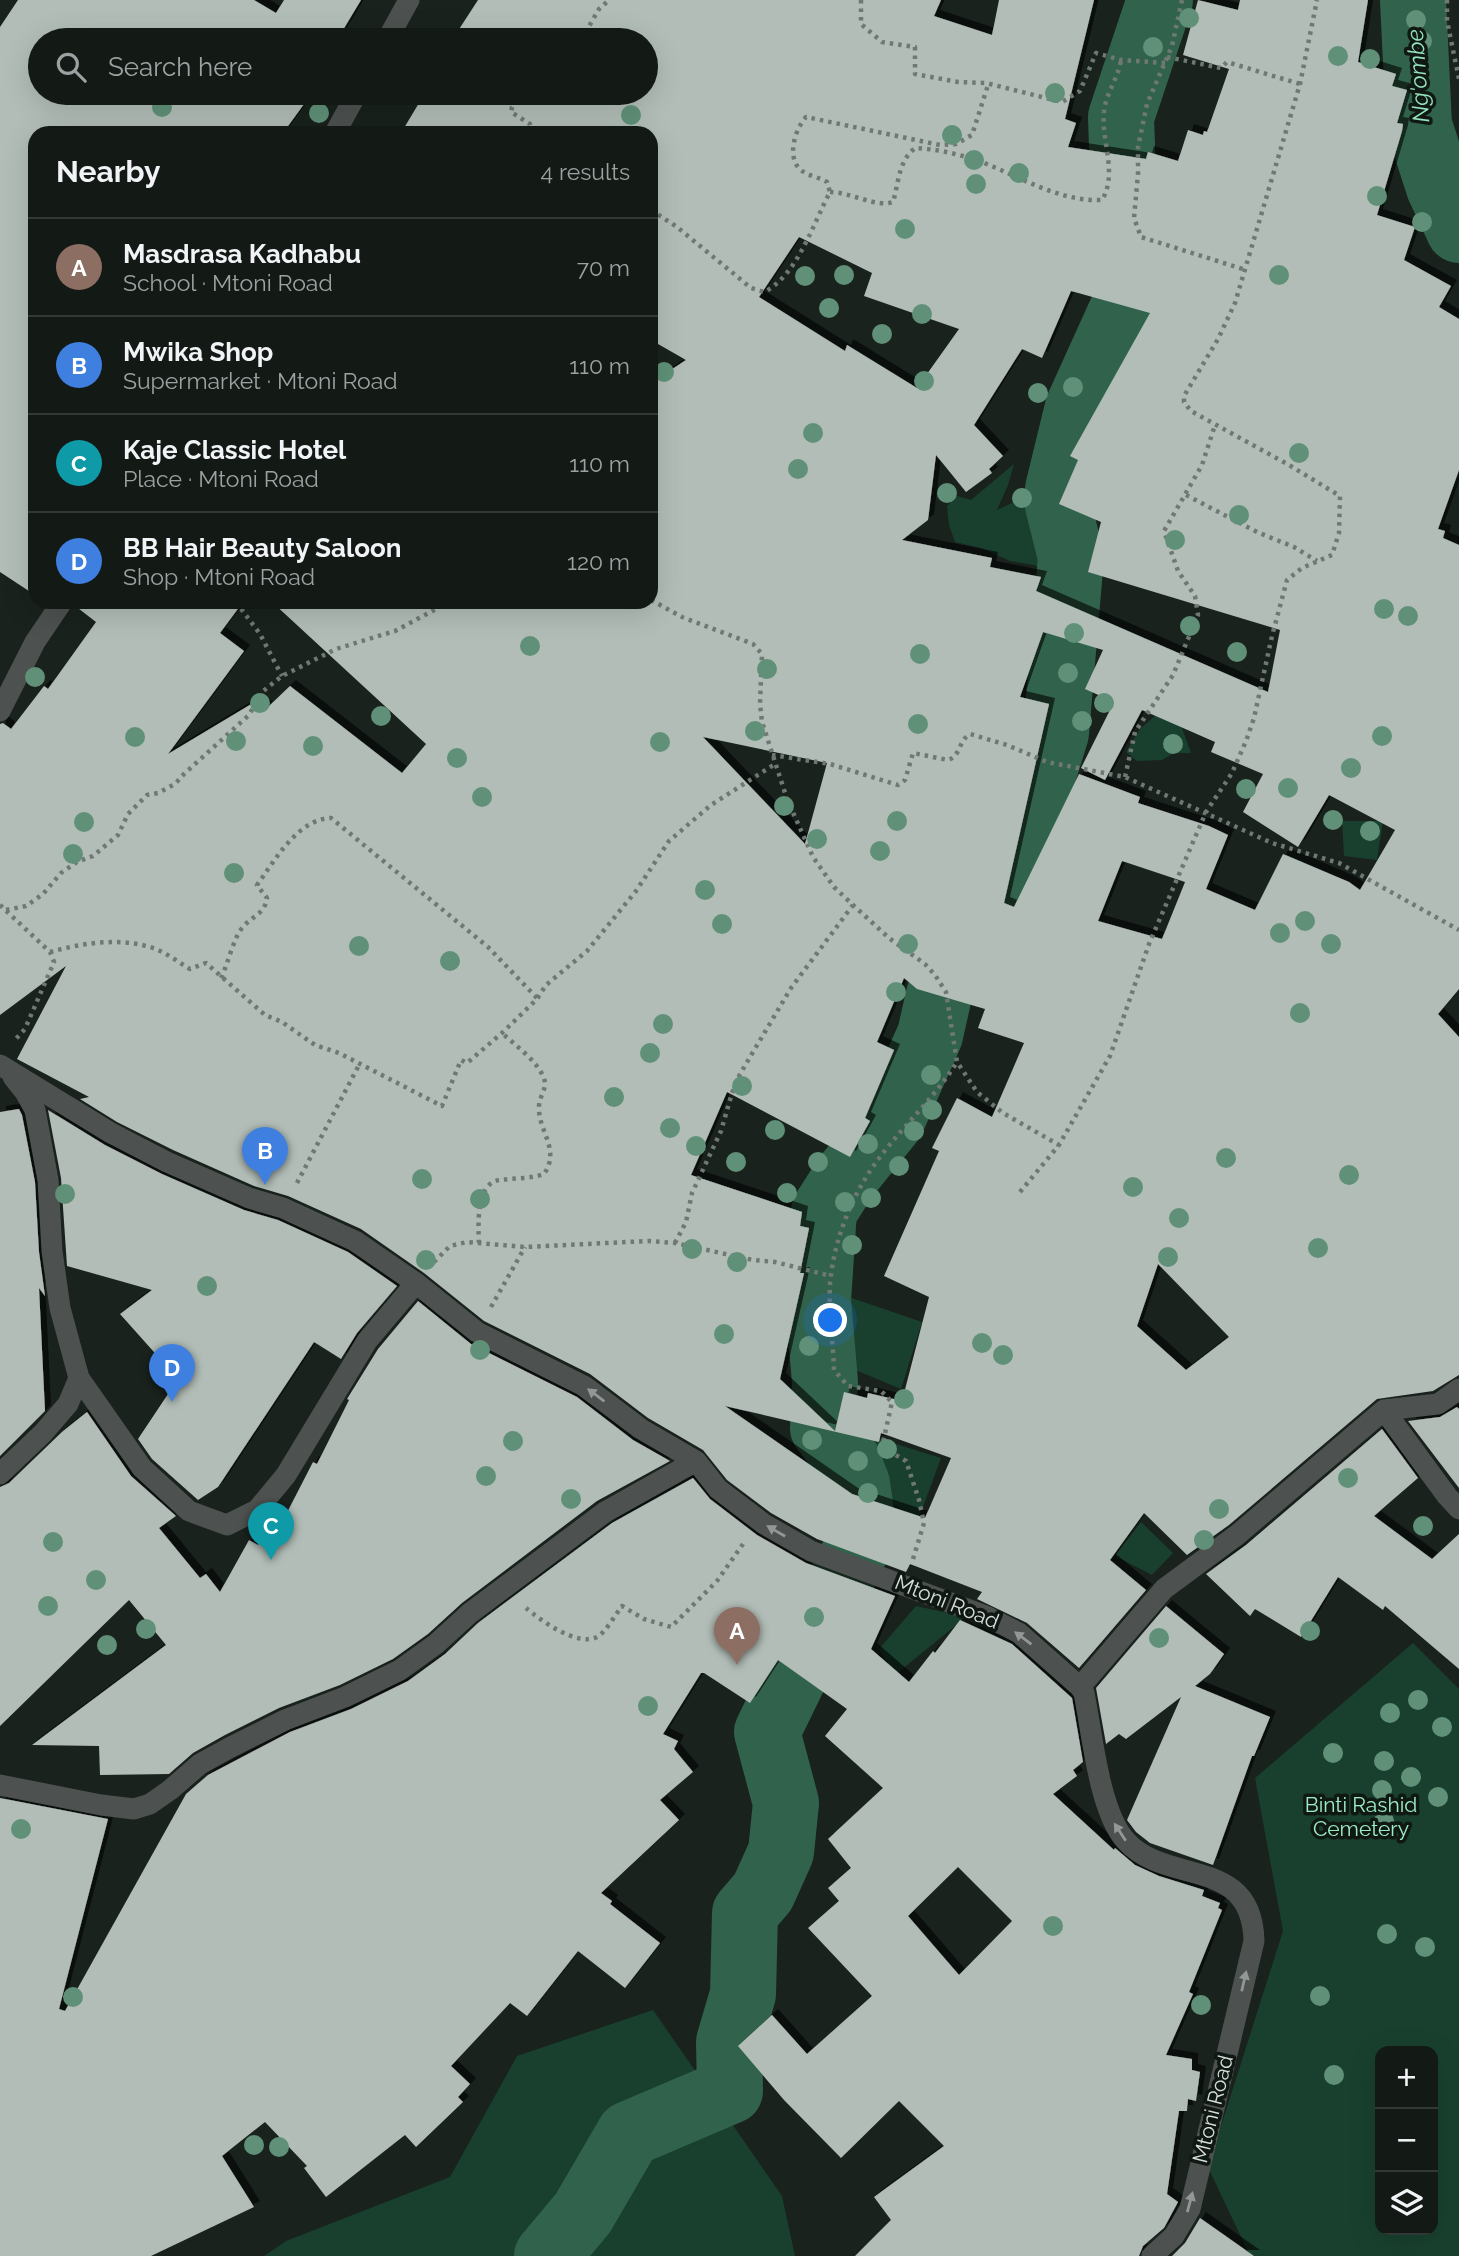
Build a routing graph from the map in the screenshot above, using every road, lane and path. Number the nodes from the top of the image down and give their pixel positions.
1 (409, 0) edge
2 (608, 0) edge
3 (861, 0) edge
4 (1182, 0) edge
5 (1318, 0) edge
6 (1447, 0) edge
7 (394, 28) edge
8 (587, 28) edge
9 (1124, 60) junction
10 (1166, 60) junction
11 (1459, 79) edge
12 (1300, 83) junction
13 (988, 85) junction
14 (350, 105) edge
15 (513, 105) edge
16 (339, 126) edge
17 (531, 126) edge
18 (830, 192) junction
19 (658, 215) edge
20 (1246, 270) junction
21 (1215, 425) junction
22 (1186, 495) junction
23 (1318, 562) junction
24 (658, 604) edge
25 (57, 609) edge
26 (241, 609) edge
27 (436, 609) edge
28 (282, 676) junction
29 (0, 711) edge
30 (772, 755) junction
31 (775, 764) junction
32 (1125, 778) junction
33 (1206, 812) junction
34 (0, 905) edge
35 (853, 905) junction
36 (6, 910) junction
37 (1459, 930) edge
38 (50, 953) junction
39 (222, 978) junction
40 (537, 999) junction
41 (502, 1033) junction
42 (10, 1046) dead end
43 (957, 1062) junction
44 (359, 1065) junction
45 (3, 1067) edge
46 (1059, 1144) junction
47 (1020, 1192) dead end
48 (283, 1209) junction
49 (479, 1243) junction
50 (675, 1243) junction
51 (525, 1247) junction
52 (831, 1276) junction
53 (416, 1283) junction
54 (477, 1332) junction
55 (79, 1378) junction
56 (1459, 1389) edge
57 (1384, 1410) junction
58 (696, 1461) junction
59 (0, 1474) edge
60 (1459, 1509) edge
61 (764, 1524) junction
62 (907, 1586) junction
63 (504, 1588) junction
64 (1080, 1687) junction
65 (0, 1785) edge
66 (1152, 2256) edge

1 - 7 street
2 - 8 path
3 - 13 path
4 - 10 path
5 - 12 path
6 - 11 path
9 - 10 path
9 - 13 path
9 - 18 path
10 - 12 path
10 - 20 path
12 - 20 path
13 - 18 path
14 - 16 street
15 - 17 path
18 - 19 path
20 - 21 path
21 - 22 path
21 - 23 path
22 - 23 path
22 - 32 path
23 - 33 path
24 - 30 path
25 - 29 street
26 - 28 path
27 - 28 path
28 - 36 path
30 - 31 path
30 - 32 path
31 - 35 path
31 - 40 path
32 - 33 path
33 - 37 path
33 - 46 path
34 - 36 path
35 - 43 path
35 - 50 path
36 - 38 path
38 - 39 path
38 - 42 path
39 - 40 path
39 - 44 path
40 - 41 path
41 - 44 path
41 - 49 path
43 - 46 path
43 - 52 path
44 - 48 path
45 - 48 street, Mtoni Road
45 - 55 street
46 - 47 path
48 - 53 street, Mtoni Road
49 - 51 path
49 - 53 path
50 - 51 path
50 - 52 path
51 - 54 path
52 - 62 path
53 - 54 street, Mtoni Road
53 - 55 street
58 -> 54 street, Mtoni Road
55 - 59 street
56 - 57 street
57 - 60 street
57 - 64 street
58 - 61 street, Mtoni Road
58 - 63 street
62 -> 61 street, Mtoni Road
61 - 63 path
64 -> 62 street, Mtoni Road
63 - 65 street
66 -> 64 street, Mtoni Road

